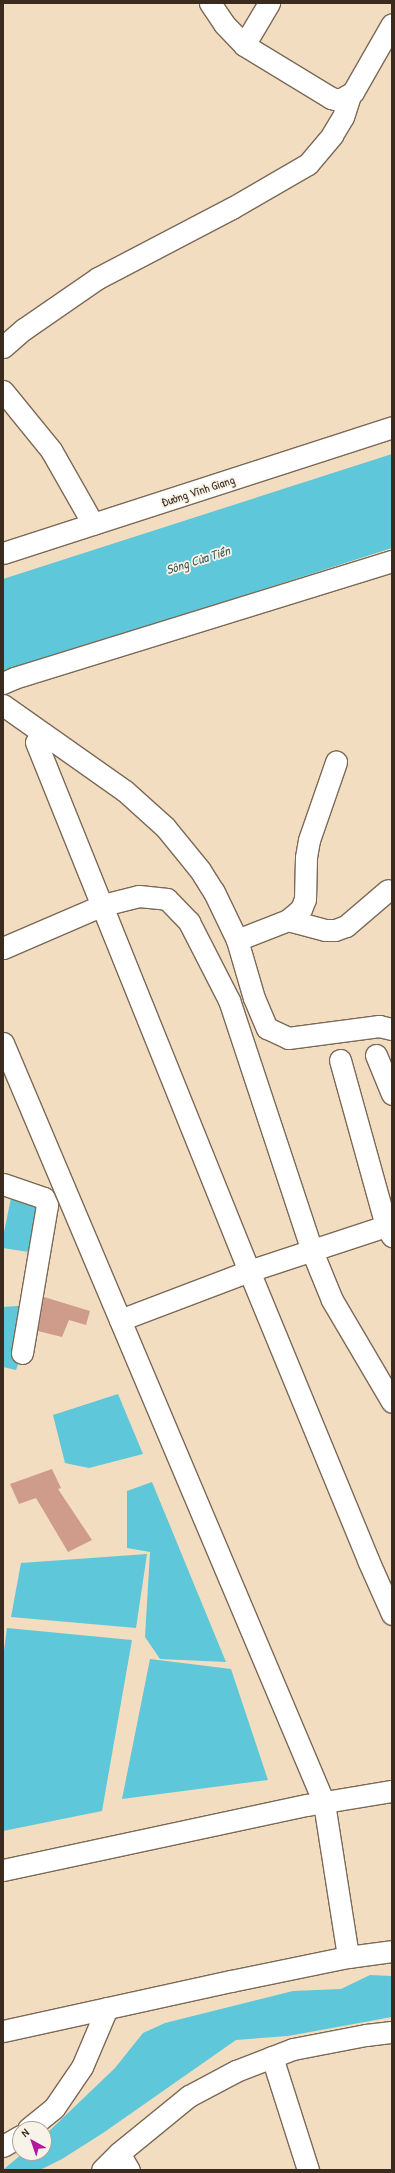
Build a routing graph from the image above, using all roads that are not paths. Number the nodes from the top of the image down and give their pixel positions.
1 (210, 3) edge
2 (269, 3) edge
3 (392, 24) edge
4 (244, 46) junction
5 (350, 95) junction
6 (3, 348) edge
7 (3, 391) edge
8 (392, 427) edge
9 (93, 524) junction
10 (3, 553) edge
11 (392, 562) edge
12 (3, 683) edge
13 (3, 705) edge
14 (36, 742) dead end
15 (336, 762) dead end
16 (388, 890) dead end
17 (103, 905) junction
18 (288, 920) junction
19 (237, 940) junction
20 (3, 948) edge
21 (392, 1029) edge
22 (3, 1044) edge
23 (376, 1054) dead end
24 (340, 1060) dead end
25 (392, 1094) edge
26 (3, 1184) edge
27 (390, 1229) edge
28 (312, 1251) junction
29 (249, 1271) junction
30 (120, 1320) junction
31 (22, 1353) dead end
32 (392, 1402) edge
33 (392, 1614) edge
34 (392, 1791) edge
35 (324, 1803) junction
36 (3, 1870) edge
37 (392, 1951) edge
38 (348, 1957) junction
39 (107, 2008) junction
40 (3, 2031) edge
41 (392, 2032) edge
42 (272, 2057) junction
43 (38, 2121) edge
44 (12, 2141) edge
45 (3, 2146) edge
46 (124, 2162) edge
47 (102, 2170) edge
48 (308, 2170) edge

1 - 4 street
2 - 4 street
3 - 5 street
4 - 5 street
5 - 6 street
7 - 9 street
8 - 9 street, Đường Vĩnh Giang
9 - 10 street, Đường Vĩnh Giang
11 - 12 street
13 - 19 street
14 - 17 street
15 - 18 street
16 - 18 street
17 - 20 street
17 - 28 street
17 - 29 street
18 - 19 street
19 - 21 street
22 - 30 street
23 - 25 street
24 - 27 street
26 - 31 street
27 - 28 street
28 - 29 street
28 - 32 street
29 - 30 street
29 - 33 street
30 - 35 street
34 - 35 street
35 - 36 street
35 - 38 street
37 - 38 street
38 - 39 street
39 - 40 street
39 - 43 street
41 - 42 street
42 - 46 street
42 - 48 street
44 - 45 street
46 - 47 street

